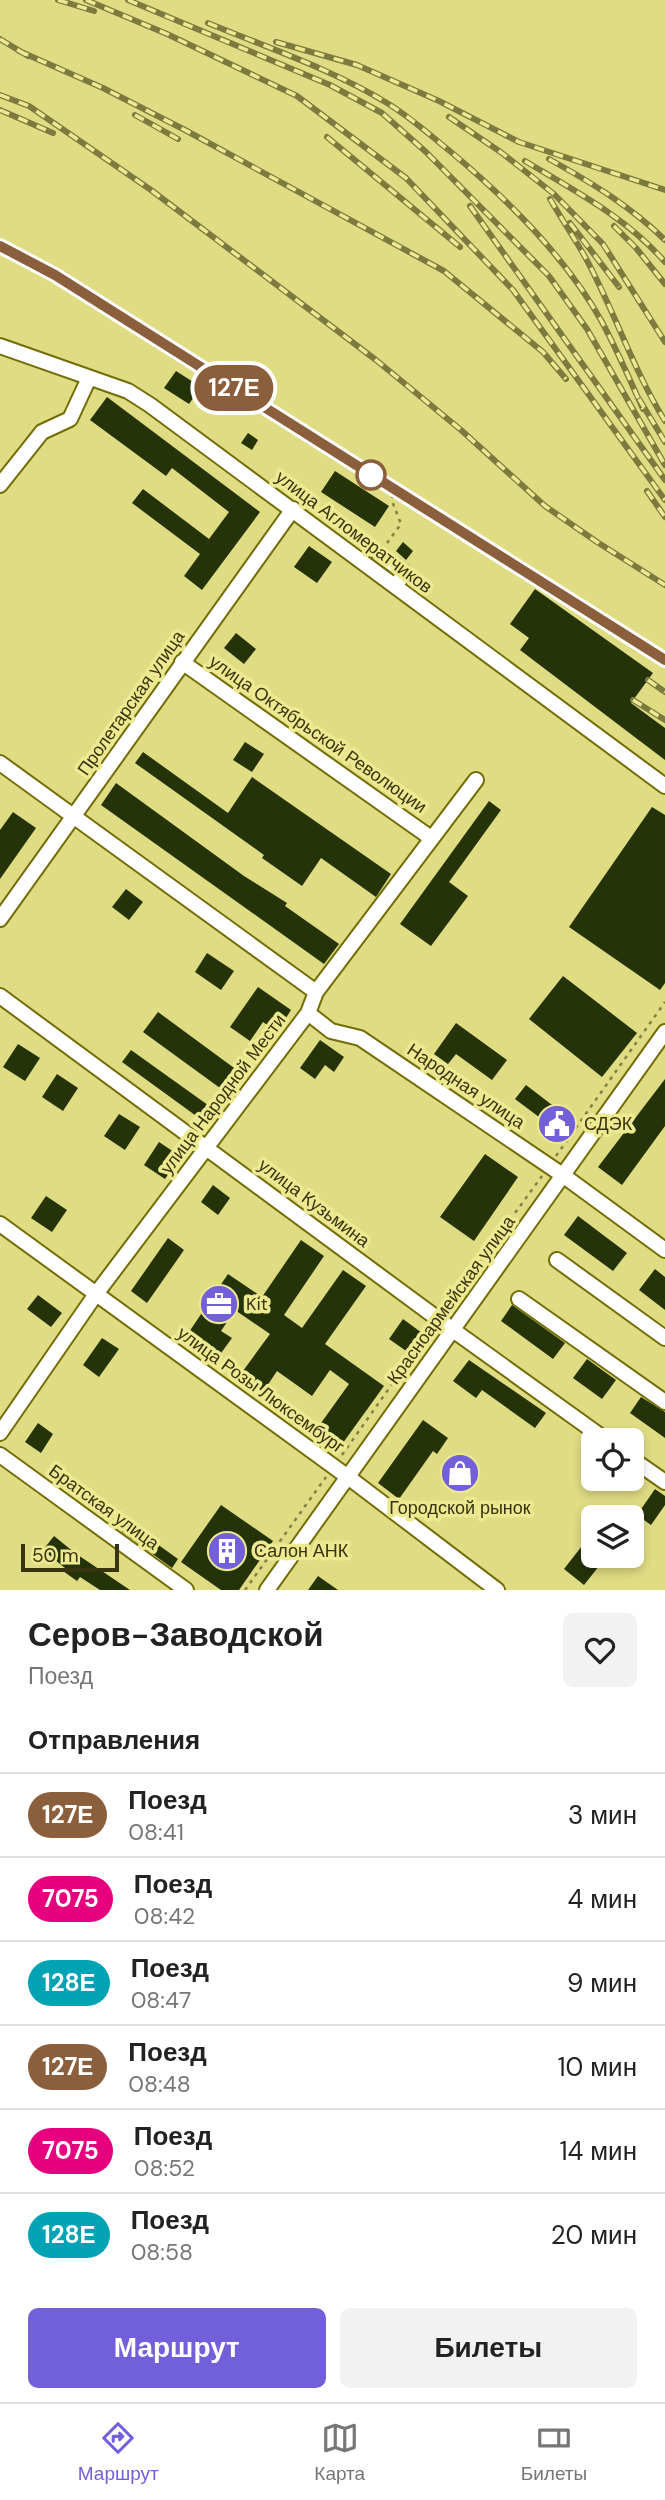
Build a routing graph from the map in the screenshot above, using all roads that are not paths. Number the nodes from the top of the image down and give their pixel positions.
1 (0, 346) edge
2 (89, 379) junction
3 (0, 485) edge
4 (293, 509) junction
5 (379, 554) road end
6 (395, 586) junction
7 (182, 663) junction
8 (0, 763) edge
9 (476, 780) dead end
10 (665, 786) edge
11 (75, 817) junction
12 (431, 838) junction
13 (0, 919) edge
14 (316, 992) junction
15 (0, 996) edge
16 (308, 1013) junction
17 (665, 1032) edge
18 (207, 1147) junction
19 (564, 1176) junction
20 (0, 1224) edge
21 (665, 1250) edge
22 (557, 1260) dead end
23 (96, 1294) junction
24 (519, 1299) dead end
25 (453, 1330) junction
26 (665, 1338) edge
27 (665, 1402) edge
28 (589, 1428) edge
29 (0, 1433) edge
30 (0, 1455) edge
31 (644, 1467) edge
32 (348, 1477) junction
33 (665, 1482) edge
34 (186, 1590) edge
35 (267, 1590) edge
36 (497, 1590) edge

1 - 2 street, улица Агломератчиков
2 - 3 street
2 - 4 street, улица Агломератчиков
4 - 6 street, улица Агломератчиков
4 - 7 street, Пролетарская улица
5 - 6 street
6 - 10 street, улица Агломератчиков
7 - 11 street, Пролетарская улица
7 - 12 street, улица Октябрьской Революции
8 - 11 street
9 - 12 street, улица Народной Мести
11 - 13 street, Пролетарская улица
11 - 14 street
12 - 14 street, улица Народной Мести
14 - 16 street, улица Народной Мести
15 - 18 street, улица Кузьмина
16 - 18 street, улица Народной Мести
16 - 19 street, Народная улица
17 - 19 street, Красноармейская улица
18 - 23 street, улица Народной Мести
18 - 25 street, улица Кузьмина
19 - 21 street, Народная улица
19 - 25 street, Красноармейская улица
20 - 23 street, улица Розы Люксембург
22 - 26 street
23 - 29 street, улица Народной Мести
23 - 32 street, улица Розы Люксембург
24 - 27 street
25 - 28 street, улица Кузьмина
25 - 32 street, Красноармейская улица
30 - 34 street, Братская улица
31 - 33 street
32 - 35 street, Красноармейская улица
32 - 36 street, улица Розы Люксембург

